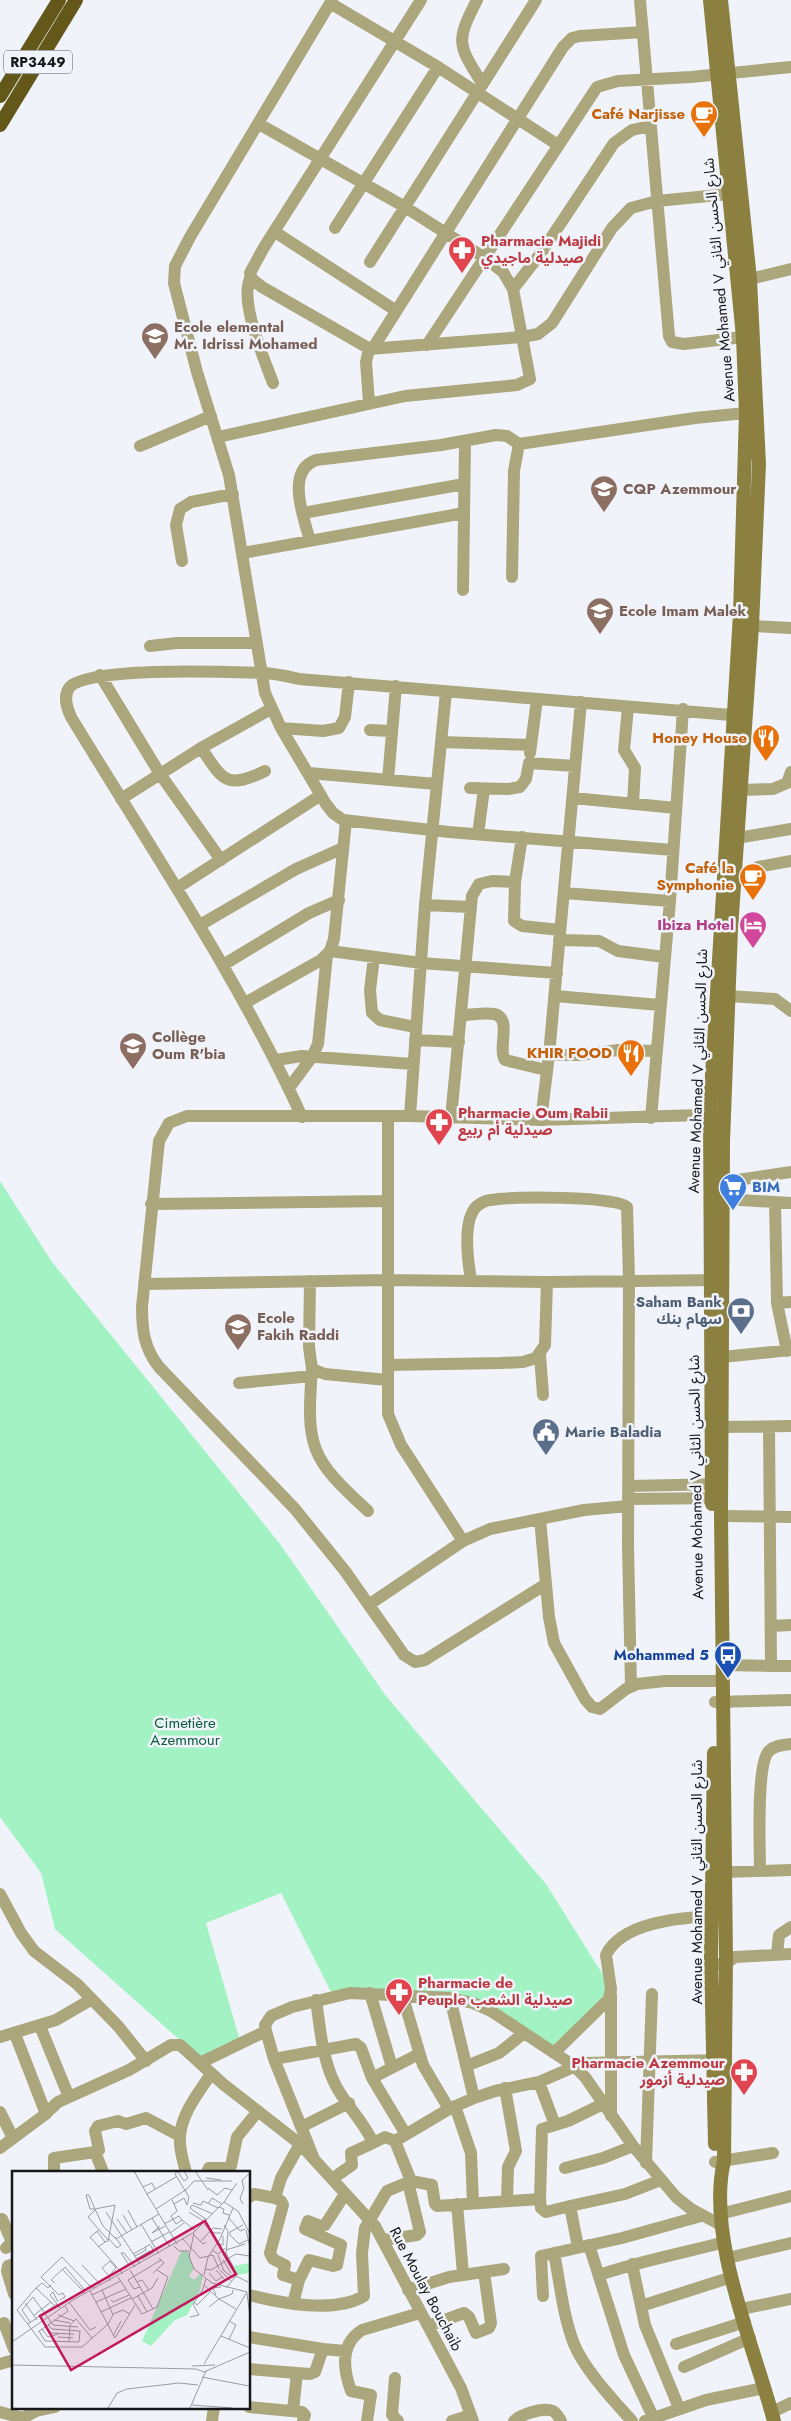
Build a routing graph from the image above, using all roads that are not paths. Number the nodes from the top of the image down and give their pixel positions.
1 (59, 0) edge
2 (76, 0) edge
3 (421, 0) edge
4 (477, 0) edge
5 (536, 0) edge
6 (640, 0) edge
7 (710, 0) edge
8 (721, 0) edge
9 (331, 2) edge
10 (643, 32) junction
11 (396, 41) junction
12 (438, 67) junction
13 (791, 67) edge
14 (724, 73) junction
15 (646, 80) junction
16 (480, 87) junction
17 (0, 96) edge
18 (517, 118) junction
19 (259, 124) junction
20 (0, 125) edge
21 (650, 126) junction
22 (558, 145) junction
23 (321, 160) junction
24 (363, 184) junction
25 (735, 193) junction
26 (657, 201) junction
27 (405, 207) junction
28 (335, 228) dead end
29 (275, 232) junction
30 (445, 232) junction
31 (485, 258) junction
32 (370, 262) dead end
33 (791, 269) edge
34 (251, 276) junction
35 (750, 279) junction
36 (513, 289) junction
37 (395, 310) junction
38 (522, 337) junction
39 (743, 337) junction
40 (427, 345) junction
41 (371, 348) junction
42 (273, 384) dead end
43 (369, 403) junction
44 (752, 413) junction
45 (211, 416) junction
46 (218, 437) junction
47 (466, 441) junction
48 (519, 444) junction
49 (140, 446) dead end
50 (464, 484) junction
51 (233, 494) junction
52 (303, 513) junction
53 (464, 513) junction
54 (310, 541) junction
55 (243, 553) junction
56 (182, 561) dead end
57 (512, 577) dead end
58 (463, 590) dead end
59 (752, 626) junction
60 (791, 628) edge
61 (257, 643) junction
62 (150, 646) dead end
63 (261, 673) junction
64 (100, 675) junction
65 (349, 682) junction
66 (396, 686) junction
67 (446, 692) junction
68 (537, 699) junction
69 (581, 702) junction
70 (628, 707) junction
71 (271, 709) junction
72 (683, 710) junction
73 (739, 715) junction
74 (281, 728) junction
75 (370, 730) dead end
76 (392, 731) junction
77 (441, 742) junction
78 (531, 745) junction
79 (201, 748) junction
80 (530, 763) junction
81 (575, 766) junction
82 (265, 771) dead end
83 (791, 772) edge
84 (309, 773) junction
85 (160, 774) junction
86 (388, 780) junction
87 (436, 784) junction
88 (470, 788) dead end
89 (484, 789) junction
90 (740, 790) junction
91 (321, 795) junction
92 (573, 798) junction
93 (121, 799) junction
94 (633, 804) junction
95 (676, 808) junction
96 (346, 821) junction
97 (791, 829) edge
98 (433, 830) junction
99 (478, 834) junction
100 (522, 838) junction
101 (737, 838) junction
102 (569, 840) junction
103 (343, 848) junction
104 (673, 850) junction
105 (220, 860) junction
106 (791, 861) edge
107 (758, 867) dead end
108 (515, 882) junction
109 (177, 888) junction
110 (564, 893) junction
111 (339, 900) junction
112 (670, 901) junction
113 (425, 905) junction
114 (470, 907) junction
115 (200, 925) junction
116 (559, 935) junction
117 (329, 953) junction
118 (374, 957) junction
119 (664, 957) junction
120 (421, 963) junction
121 (223, 965) junction
122 (467, 966) junction
123 (556, 973) junction
124 (724, 992) junction
125 (554, 996) junction
126 (245, 1003) junction
127 (660, 1005) junction
128 (791, 1010) edge
129 (462, 1015) junction
130 (416, 1027) junction
131 (415, 1040) junction
132 (459, 1042) junction
133 (656, 1051) junction
134 (550, 1055) junction
135 (312, 1057) junction
136 (276, 1060) junction
137 (413, 1064) junction
138 (546, 1070) junction
139 (289, 1088) junction
140 (725, 1107) junction
141 (706, 1115) junction
142 (410, 1116) junction
143 (302, 1117) junction
144 (388, 1117) junction
145 (451, 1118) junction
146 (651, 1118) junction
147 (541, 1120) junction
148 (725, 1122) junction
149 (791, 1172) edge
150 (724, 1182) junction
151 (724, 1199) junction
152 (388, 1201) junction
153 (774, 1202) junction
154 (791, 1203) edge
155 (151, 1204) junction
156 (629, 1279) junction
157 (387, 1280) junction
158 (471, 1280) junction
159 (716, 1280) junction
160 (310, 1281) junction
161 (547, 1282) junction
162 (144, 1284) junction
163 (791, 1302) edge
164 (777, 1303) junction
165 (789, 1350) edge
166 (540, 1355) junction
167 (722, 1357) junction
168 (388, 1365) junction
169 (312, 1372) junction
170 (387, 1380) junction
171 (239, 1383) dead end
172 (543, 1395) dead end
173 (791, 1426) edge
174 (722, 1427) junction
175 (769, 1427) junction
176 (629, 1486) junction
177 (717, 1491) junction
178 (629, 1503) junction
179 (368, 1511) dead end
180 (721, 1516) junction
181 (770, 1516) junction
182 (791, 1517) edge
183 (540, 1519) junction
184 (463, 1541) junction
185 (546, 1584) junction
186 (370, 1604) junction
187 (791, 1625) edge
188 (771, 1626) junction
189 (723, 1665) junction
190 (771, 1666) junction
191 (791, 1666) edge
192 (719, 1681) junction
193 (631, 1687) junction
194 (791, 1700) edge
195 (719, 1701) junction
196 (791, 1744) edge
197 (791, 1870) edge
198 (760, 1871) junction
199 (725, 1872) junction
200 (0, 1894) edge
201 (711, 1916) junction
202 (791, 1927) edge
203 (777, 1954) junction
204 (791, 1954) edge
205 (721, 1957) junction
206 (370, 1993) junction
207 (402, 1994) junction
208 (652, 1994) dead end
209 (611, 1995) junction
210 (450, 1998) junction
211 (92, 1999) junction
212 (316, 2000) junction
213 (40, 2026) junction
214 (266, 2031) junction
215 (14, 2034) junction
216 (524, 2034) junction
217 (0, 2037) edge
218 (324, 2049) junction
219 (554, 2053) junction
220 (419, 2054) junction
221 (274, 2059) junction
222 (719, 2060) junction
223 (146, 2061) junction
224 (612, 2061) junction
225 (200, 2063) junction
226 (652, 2063) junction
227 (466, 2066) junction
228 (574, 2066) junction
229 (392, 2067) junction
230 (211, 2074) junction
231 (372, 2078) junction
232 (539, 2082) junction
233 (505, 2088) junction
234 (69, 2097) junction
235 (474, 2098) junction
236 (349, 2103) junction
237 (603, 2104) junction
238 (452, 2108) junction
239 (258, 2111) junction
240 (0, 2112) edge
241 (46, 2114) junction
242 (611, 2116) junction
243 (555, 2125) junction
244 (301, 2127) junction
245 (180, 2136) junction
246 (400, 2137) junction
247 (13, 2138) junction
248 (373, 2143) junction
249 (300, 2144) junction
250 (632, 2146) junction
251 (0, 2148) edge
252 (95, 2152) junction
253 (773, 2153) dead end
254 (314, 2159) junction
255 (720, 2162) junction
256 (646, 2163) junction
257 (565, 2168) dead end
258 (54, 2171) edge
259 (103, 2171) edge
260 (186, 2171) edge
261 (208, 2171) edge
262 (332, 2178) junction
263 (661, 2180) junction
264 (410, 2181) junction
265 (345, 2194) junction
266 (250, 2196) edge
267 (791, 2196) edge
268 (275, 2198) junction
269 (540, 2199) junction
270 (507, 2200) junction
271 (473, 2203) junction
272 (457, 2204) junction
273 (570, 2206) junction
274 (5, 2216) edge
275 (701, 2216) junction
276 (369, 2220) junction
277 (721, 2220) junction
278 (383, 2240) junction
279 (726, 2242) junction
280 (791, 2243) edge
281 (583, 2246) junction
282 (3, 2249) edge
283 (554, 2253) junction
284 (728, 2258) junction
285 (12, 2264) edge
286 (632, 2264) junction
287 (504, 2269) dead end
288 (484, 2272) junction
289 (463, 2274) junction
290 (599, 2274) junction
291 (732, 2277) junction
292 (299, 2280) junction
293 (12, 2287) edge
294 (408, 2290) junction
295 (250, 2295) edge
296 (543, 2296) dead end
297 (791, 2299) edge
298 (294, 2304) junction
299 (641, 2306) junction
300 (420, 2313) junction
301 (743, 2316) junction
302 (6, 2320) edge
303 (428, 2326) junction
304 (250, 2337) edge
305 (750, 2338) junction
306 (12, 2342) edge
307 (676, 2344) dead end
308 (323, 2349) junction
309 (345, 2351) junction
310 (684, 2367) dead end
311 (250, 2369) edge
312 (298, 2373) junction
313 (396, 2378) dead end
314 (764, 2388) junction
315 (791, 2403) edge
316 (250, 2407) edge
317 (214, 2408) edge
318 (36, 2409) edge
319 (294, 2411) junction
320 (0, 2412) edge
321 (773, 2416) edge
322 (662, 2417) edge
323 (472, 2418) edge
324 (212, 2421) edge
325 (303, 2421) edge
326 (367, 2421) edge
327 (398, 2421) edge
328 (452, 2421) edge
329 (514, 2421) edge
330 (560, 2421) edge
331 (632, 2421) edge

1 - 17 highway, RP3449
2 - 20 highway, RP3449
3 - 11 street
4 - 16 street
5 - 16 street
6 - 10 street
7 - 14 main road, Avenue Mohamed V شارع الحسن الثاني
8 - 14 main road, Avenue Mohamed V شارع الحسن الثاني
9 - 11 street
9 - 19 street
10 - 15 street
10 - 18 street
11 - 12 street
11 - 23 street
12 - 16 street
12 - 24 street
13 - 14 street
14 - 15 street
14 - 25 main road, Avenue Mohamed V شارع الحسن الثاني
15 - 21 street
15 - 22 street
16 - 18 street
16 - 27 street
18 - 22 street
18 - 30 street
19 - 23 street
19 - 45 street
21 - 26 street
21 - 36 street
22 - 31 street
23 - 24 street
23 - 29 street
24 - 27 street
24 - 28 street
25 - 26 street
25 - 35 main road, Avenue Mohamed V شارع الحسن الثاني
25 - 39 main road, Avenue Mohamed V شارع الحسن الثاني
26 - 38 street
26 - 39 street
27 - 30 street
27 - 32 street
29 - 34 street
29 - 37 street
30 - 31 street
30 - 37 street
31 - 36 street
31 - 40 street
33 - 35 street
34 - 41 street
34 - 42 street
35 - 44 main road, Avenue Mohamed V شارع الحسن الثاني
36 - 38 street
37 - 41 street
38 - 40 street
38 - 43 street
39 - 44 main road, Avenue Mohamed V شارع الحسن الثاني
40 - 41 street
41 - 43 street
43 - 46 street
44 - 48 street
44 - 59 main road, Avenue Mohamed V شارع الحسن الثاني
44 - 73 main road, Avenue Mohamed V شارع الحسن الثاني
45 - 46 street
45 - 49 street
46 - 51 street
47 - 48 street
47 - 50 street
47 - 52 street
48 - 57 street
50 - 52 street
50 - 53 street
51 - 55 street
51 - 56 street
52 - 54 street
53 - 54 street
53 - 58 street
54 - 55 street
55 - 61 street
59 - 60 street
59 - 73 main road, Avenue Mohamed V شارع الحسن الثاني
61 - 62 street
61 - 63 street
63 - 64 street
63 - 65 street
63 - 71 street
64 - 85 street
64 - 93 street
65 - 66 street
65 - 74 street
66 - 67 street
66 - 76 street
67 - 68 street
67 - 77 street
68 - 69 street
68 - 78 street
69 - 70 street
69 - 81 street
70 - 72 street
70 - 94 street
71 - 74 street
71 - 79 street
72 - 73 street
72 - 95 street
73 - 90 main road, Avenue Mohamed V شارع الحسن الثاني
73 - 124 main road, Avenue Mohamed V شارع الحسن الثاني
74 - 84 street
75 - 76 street
76 - 86 street
77 - 78 street
77 - 87 street
78 - 80 street
79 - 82 street
79 - 85 street
80 - 81 street
80 - 89 street
81 - 92 street
83 - 90 street
84 - 86 street
84 - 91 street
85 - 93 street
85 - 105 street
86 - 87 street
87 - 98 street
88 - 89 street
89 - 99 street
90 - 101 main road, Avenue Mohamed V شارع الحسن الثاني
91 - 96 street
91 - 105 street
92 - 94 street
92 - 102 street
93 - 109 street
94 - 95 street
95 - 104 street
96 - 98 street
96 - 103 street
97 - 101 street
98 - 99 street
98 - 113 street
99 - 100 street
100 - 102 street
100 - 108 street
101 - 124 main road, Avenue Mohamed V شارع الحسن الثاني
102 - 104 street
102 - 110 street
103 - 111 street
103 - 115 street
104 - 112 street
105 - 109 street
106 - 107 street
108 - 114 street
108 - 116 street
109 - 115 street
110 - 112 street
110 - 116 street
111 - 117 street
111 - 121 street
112 - 119 street
113 - 114 street
113 - 120 street
114 - 122 street
115 - 121 street
116 - 119 street
116 - 123 street
117 - 118 street
117 - 126 street
117 - 135 street
118 - 120 street
118 - 130 street
119 - 127 street
120 - 122 street
120 - 130 street
121 - 126 street
122 - 123 street
122 - 129 street
123 - 125 street
124 - 128 street
124 - 140 main road, Avenue Mohamed V شارع الحسن الثاني
124 - 141 main road, Avenue Mohamed V شارع الحسن الثاني
125 - 127 street
125 - 134 street
126 - 136 street
127 - 133 street
129 - 132 street
129 - 138 street
130 - 131 street
131 - 132 street
131 - 137 street
132 - 145 street
133 - 134 street
133 - 146 street
134 - 138 street
135 - 136 street
135 - 137 street
135 - 139 street
136 - 139 street
137 - 142 street
138 - 147 street
139 - 143 street
140 - 141 street
140 - 148 main road, Avenue Mohamed V شارع الحسن الثاني
141 - 146 street
141 - 148 street
141 - 159 main road, Avenue Mohamed V شارع الحسن الثاني
142 - 144 street
142 - 145 street
143 - 144 street
143 - 155 street
144 - 152 street
145 - 147 street
146 - 147 street
148 - 150 main road, Avenue Mohamed V شارع الحسن الثاني
149 - 150 street
150 - 151 main road, Avenue Mohamed V شارع الحسن الثاني
151 - 153 street
151 - 159 main road, Avenue Mohamed V شارع الحسن الثاني
152 - 155 street
152 - 157 street
153 - 154 street
153 - 164 street
155 - 162 street
156 - 158 street
156 - 159 street
156 - 161 street
156 - 176 street
157 - 158 street
157 - 160 street
157 - 168 street
158 - 161 street
159 - 167 main road, Avenue Mohamed V شارع الحسن الثاني
159 - 177 main road, Avenue Mohamed V شارع الحسن الثاني
160 - 162 street
160 - 169 street
161 - 166 street
162 - 186 street
163 - 164 street
164 - 165 street
165 - 167 street
166 - 168 street
166 - 172 street
167 - 174 main road, Avenue Mohamed V شارع الحسن الثاني
168 - 170 street
169 - 170 street
169 - 171 street
169 - 179 street
170 - 184 street
173 - 175 street
174 - 175 street
174 - 177 main road, Avenue Mohamed V شارع الحسن الثاني
175 - 181 street
176 - 177 street
176 - 178 street
177 - 178 street
177 - 180 main road, Avenue Mohamed V شارع الحسن الثاني
177 - 192 main road, Avenue Mohamed V شارع الحسن الثاني
178 - 183 street
178 - 193 street
180 - 181 street
180 - 189 main road, Avenue Mohamed V شارع الحسن الثاني
181 - 182 street
181 - 188 street
183 - 184 street
183 - 185 street
184 - 186 street
185 - 186 street
185 - 193 street
187 - 188 street
188 - 190 street
189 - 190 street
189 - 192 main road, Avenue Mohamed V شارع الحسن الثاني
190 - 191 street
192 - 193 street
192 - 195 main road, Avenue Mohamed V شارع الحسن الثاني
194 - 195 street
195 - 199 main road, Avenue Mohamed V شارع الحسن الثاني
195 - 201 main road, Avenue Mohamed V شارع الحسن الثاني
196 - 198 street
197 - 198 street
198 - 199 street
199 - 205 main road, Avenue Mohamed V شارع الحسن الثاني
200 - 211 street
201 - 205 main road, Avenue Mohamed V شارع الحسن الثاني
201 - 209 street
202 - 203 street
203 - 204 street
203 - 205 street
205 - 222 main road, Avenue Mohamed V شارع الحسن الثاني
206 - 207 street
206 - 212 street
206 - 229 street
207 - 210 street
207 - 220 street
208 - 226 street
209 - 219 street
209 - 224 street
210 - 216 street
210 - 227 street
211 - 213 street
211 - 223 street
212 - 214 street
212 - 218 street
213 - 215 street
213 - 234 street
214 - 221 street
214 - 225 street
215 - 217 street
215 - 241 street
216 - 219 street
216 - 227 street
218 - 221 street
218 - 231 street
218 - 236 street
219 - 228 street
220 - 229 street
220 - 238 street
221 - 244 street
222 - 226 street
222 - 255 main road, Avenue Mohamed V شارع الحسن الثاني
223 - 225 street, Rue Moulay Bouchaib
223 - 234 street
224 - 226 street
224 - 228 street
224 - 242 street
225 - 230 street, Rue Moulay Bouchaib
226 - 256 street
227 - 235 street
228 - 232 street
228 - 237 street
229 - 231 street
230 - 239 street, Rue Moulay Bouchaib
230 - 245 street
231 - 246 street
232 - 233 street
232 - 243 street
233 - 235 street
233 - 270 street
234 - 241 street
235 - 238 street
236 - 244 street
236 - 248 street
237 - 242 street
237 - 243 street
238 - 246 street
238 - 271 street
239 - 249 street, Rue Moulay Bouchaib
239 - 261 street
240 - 247 street
241 - 247 street
242 - 250 street
243 - 269 street
244 - 254 street
245 - 252 street
245 - 260 street
246 - 248 street
246 - 264 street
247 - 251 street
248 - 262 street
249 - 254 street, Rue Moulay Bouchaib
249 - 268 street
250 - 256 street
250 - 257 street
252 - 258 street
252 - 259 street
253 - 255 street
254 - 262 street, Rue Moulay Bouchaib
255 - 277 main road, Avenue Mohamed V شارع الحسن الثاني
256 - 263 street
262 - 265 street, Rue Moulay Bouchaib
263 - 273 street
263 - 275 street
264 - 272 street
264 - 276 street
264 - 278 street
265 - 276 street, Rue Moulay Bouchaib
265 - 292 street
266 - 268 street
267 - 277 street
268 - 292 street
269 - 270 street
269 - 273 street
270 - 271 street
271 - 272 street
272 - 289 street
273 - 281 street
274 - 282 street
275 - 277 street
275 - 281 street
276 - 278 street, Rue Moulay Bouchaib
276 - 298 street
277 - 279 main road, Avenue Mohamed V شارع الحسن الثاني
278 - 294 street, Rue Moulay Bouchaib
279 - 284 main road, Avenue Mohamed V شارع الحسن الثاني
279 - 286 street
280 - 284 street
281 - 283 street
281 - 290 street
282 - 285 street
283 - 296 street
283 - 331 street
284 - 291 main road, Avenue Mohamed V شارع الحسن الثاني
285 - 293 street
286 - 290 street
286 - 299 street
287 - 288 street
288 - 289 street
288 - 303 street
289 - 294 street
290 - 322 street
291 - 299 street
291 - 301 main road, Avenue Mohamed V شارع الحسن الثاني
292 - 298 street
294 - 300 street, Rue Moulay Bouchaib
295 - 298 street
297 - 301 street
299 - 322 street
300 - 303 street, Rue Moulay Bouchaib
300 - 309 street
301 - 305 main road, Avenue Mohamed V شارع الحسن الثاني
301 - 307 street
302 - 306 street
303 - 323 street, Rue Moulay Bouchaib
304 - 308 street
305 - 310 street
305 - 314 main road, Avenue Mohamed V شارع الحسن الثاني
308 - 309 street
308 - 312 street
309 - 326 street
311 - 312 street
312 - 319 street
313 - 327 street
314 - 321 main road, Avenue Mohamed V شارع الحسن الثاني
314 - 322 street
315 - 321 street
316 - 319 street
317 - 324 street
318 - 320 street
319 - 325 street
323 - 328 street
329 - 330 street

